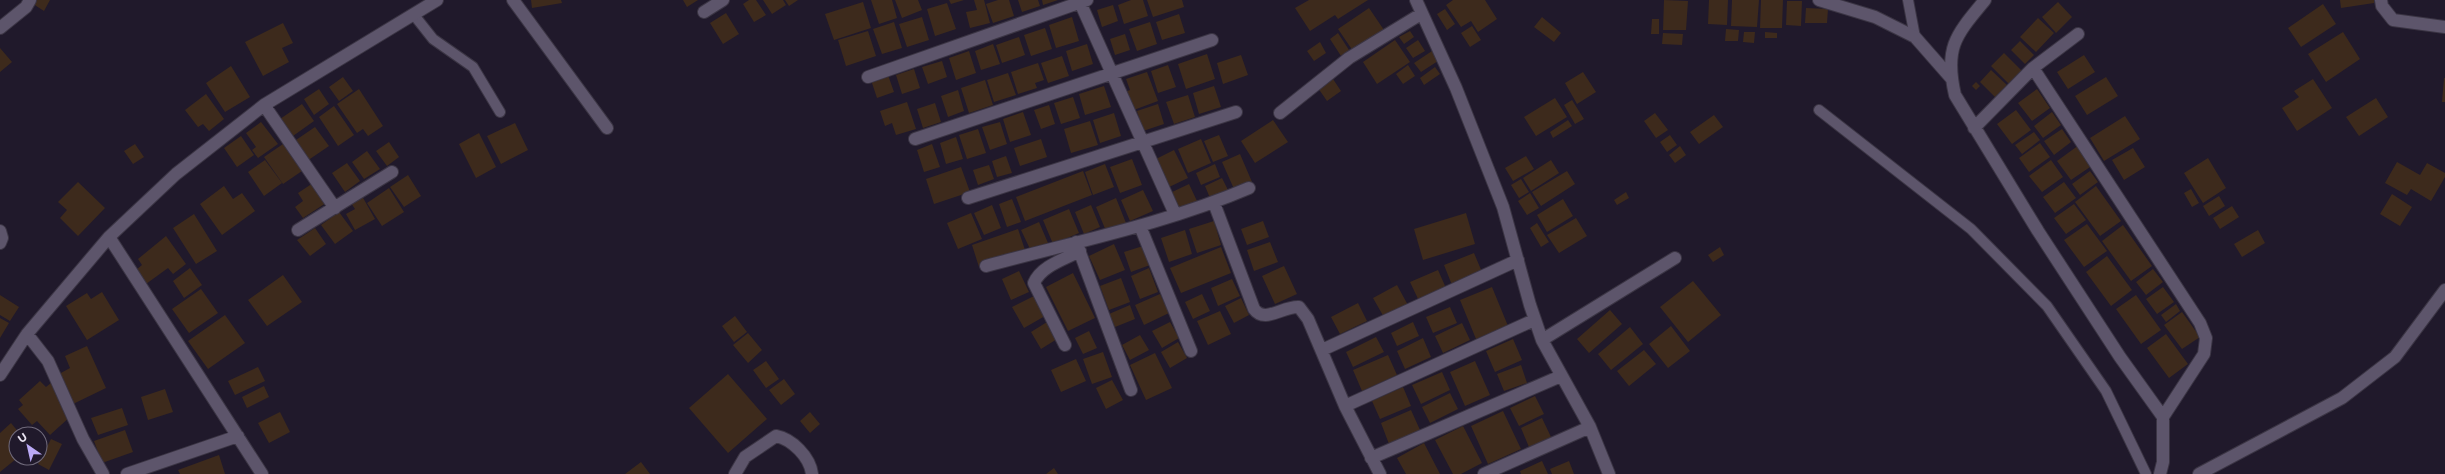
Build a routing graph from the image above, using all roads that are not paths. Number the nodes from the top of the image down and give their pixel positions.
1 (30, 0) edge
2 (437, 0) edge
3 (513, 0) edge
4 (723, 0) edge
5 (1416, 0) edge
6 (1819, 0) edge
7 (1908, 0) edge
8 (1985, 0) edge
9 (2381, 0) edge
10 (1083, 1) edge
11 (704, 12) dead end
12 (1421, 14) junction
13 (414, 15) junction
14 (2445, 26) edge
15 (0, 28) edge
16 (2078, 34) dead end
17 (1915, 37) junction
18 (1212, 40) dead end
19 (2033, 68) junction
20 (1111, 72) junction
21 (868, 77) dead end
22 (1951, 78) junction
23 (264, 105) junction
24 (1819, 110) dead end
25 (500, 112) dead end
26 (1236, 112) dead end
27 (1280, 113) dead end
28 (607, 128) dead end
29 (1974, 128) junction
30 (915, 139) dead end
31 (1142, 143) junction
32 (392, 172) dead end
33 (1249, 188) dead end
34 (968, 198) dead end
35 (1214, 202) junction
36 (335, 208) junction
37 (1175, 214) junction
38 (1140, 226) junction
39 (298, 230) dead end
40 (0, 231) edge
41 (109, 237) junction
42 (0, 243) edge
43 (1078, 246) junction
44 (1675, 258) dead end
45 (1518, 260) junction
46 (986, 266) dead end
47 (2445, 290) edge
48 (1534, 320) junction
49 (27, 334) junction
50 (1542, 340) junction
51 (1065, 345) dead end
52 (1322, 350) junction
53 (1191, 351) dead end
54 (0, 375) edge
55 (1561, 376) junction
56 (1131, 390) dead end
57 (1345, 406) junction
58 (2163, 417) junction
59 (1590, 427) junction
60 (238, 436) junction
61 (1371, 458) junction
62 (103, 474) edge
63 (127, 474) edge
64 (262, 474) edge
65 (735, 474) edge
66 (812, 474) edge
67 (1380, 474) edge
68 (1484, 474) edge
69 (1609, 474) edge
70 (2146, 474) edge
71 (2160, 474) edge
72 (2199, 474) edge

1 - 15 street
2 - 13 street
3 - 28 street
4 - 11 street
5 - 12 street
6 - 17 street
7 - 17 lane
8 - 22 street
9 - 14 street
10 - 20 street
10 - 21 street
12 - 27 street
12 - 45 street
13 - 23 street
13 - 25 lane
16 - 19 street
17 - 22 street
18 - 20 street
19 - 29 street
19 - 58 street
20 - 30 street
20 - 31 street
22 - 29 street
23 - 36 street
23 - 41 street
24 - 70 lane
26 - 31 street
29 - 58 street
31 - 34 street
31 - 37 street
32 - 36 street
33 - 35 street
35 - 37 street
35 - 52 street
36 - 39 street
37 - 38 street
38 - 43 street
38 - 53 street
40 - 42 street
41 - 49 street
41 - 60 street
43 - 46 street
43 - 51 street
43 - 56 street
44 - 50 street
45 - 48 street
45 - 52 street
47 - 72 street
48 - 50 street
48 - 57 street
49 - 54 street
49 - 62 street
50 - 55 street
52 - 57 street
55 - 59 street
55 - 61 street
57 - 61 street
58 - 71 street
59 - 68 street
59 - 69 street
60 - 63 street
60 - 64 street
61 - 67 street
65 - 66 street

